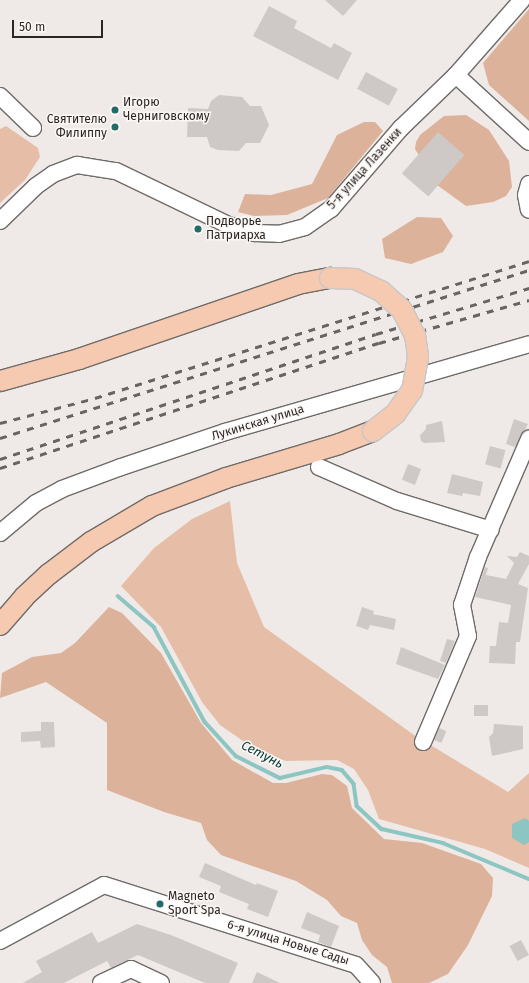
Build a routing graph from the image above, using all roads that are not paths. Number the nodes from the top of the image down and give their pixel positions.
1 (522, 0) edge
2 (456, 75) junction
3 (0, 96) edge
4 (33, 128) dead end
5 (529, 143) edge
6 (529, 184) edge
7 (529, 210) edge
8 (0, 221) edge
9 (529, 344) edge
10 (0, 381) edge
11 (529, 439) edge
12 (319, 466) dead end
13 (491, 530) junction
14 (0, 533) edge
15 (0, 625) edge
16 (423, 742) dead end
17 (0, 941) edge
18 (101, 983) edge
19 (162, 983) edge
20 (372, 983) edge

1 - 2 street, 5-я улица Лазенки
2 - 5 street
2 - 8 street, 5-я улица Лазенки
3 - 4 street
6 - 7 street
9 - 14 street, Лукинская улица
10 - 15 main road, bridge
11 - 13 street
12 - 13 street
13 - 16 street
17 - 20 street, 6-я улица Новые Сады
18 - 19 street

